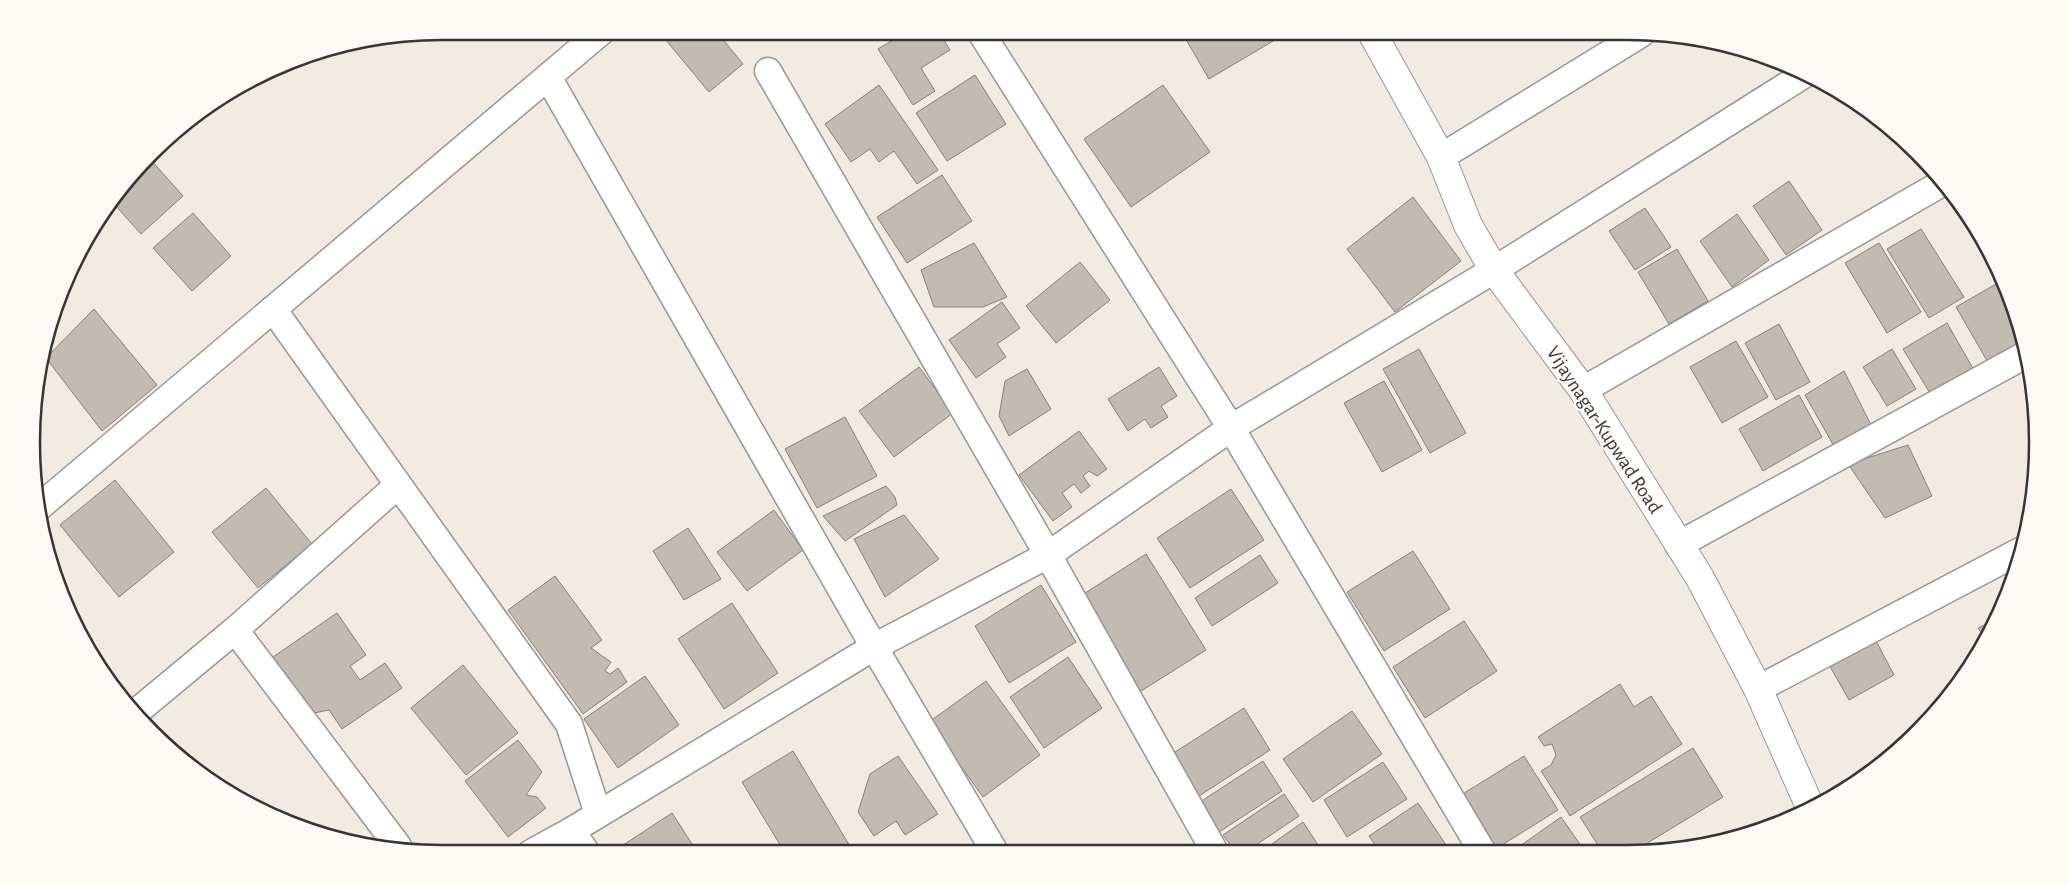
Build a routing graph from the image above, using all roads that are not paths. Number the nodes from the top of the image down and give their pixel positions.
1 (591, 40) edge
2 (986, 40) edge
3 (1376, 40) edge
4 (1631, 40) edge
5 (768, 71) dead end
6 (548, 77) junction
7 (1798, 79) edge
8 (1441, 157) junction
9 (1937, 186) edge
10 (1494, 270) junction
11 (273, 309) junction
12 (2020, 358) edge
13 (1583, 390) junction
14 (1231, 428) junction
15 (398, 485) junction
16 (44, 503) edge
17 (1678, 545) junction
18 (1048, 555) junction
19 (2013, 555) edge
20 (235, 630) junction
21 (874, 647) junction
22 (1758, 689) junction
23 (141, 709) edge
24 (1807, 802) edge
25 (598, 814) junction
26 (572, 831) junction
27 (395, 842) edge
28 (547, 845) edge
29 (582, 845) edge
30 (991, 845) edge
31 (1212, 845) edge
32 (1478, 845) edge

1 - 6 street
2 - 14 street
3 - 8 street, Vijaynagar-Kupwad Road
4 - 8 street
5 - 18 street
6 - 11 street
6 - 21 street
7 - 10 street
8 - 10 street, Vijaynagar-Kupwad Road
9 - 13 street
10 - 13 street, Vijaynagar-Kupwad Road
10 - 14 street
11 - 15 street
11 - 16 street
12 - 17 street
13 - 17 street, Vijaynagar-Kupwad Road
14 - 18 street
14 - 32 street
15 - 20 street
15 - 25 street
17 - 22 street, Vijaynagar-Kupwad Road
18 - 21 street
18 - 31 street
19 - 22 street
20 - 23 street
20 - 27 street
21 - 25 street
21 - 30 street
22 - 24 street, Vijaynagar-Kupwad Road
25 - 26 street
26 - 28 street
26 - 29 street

